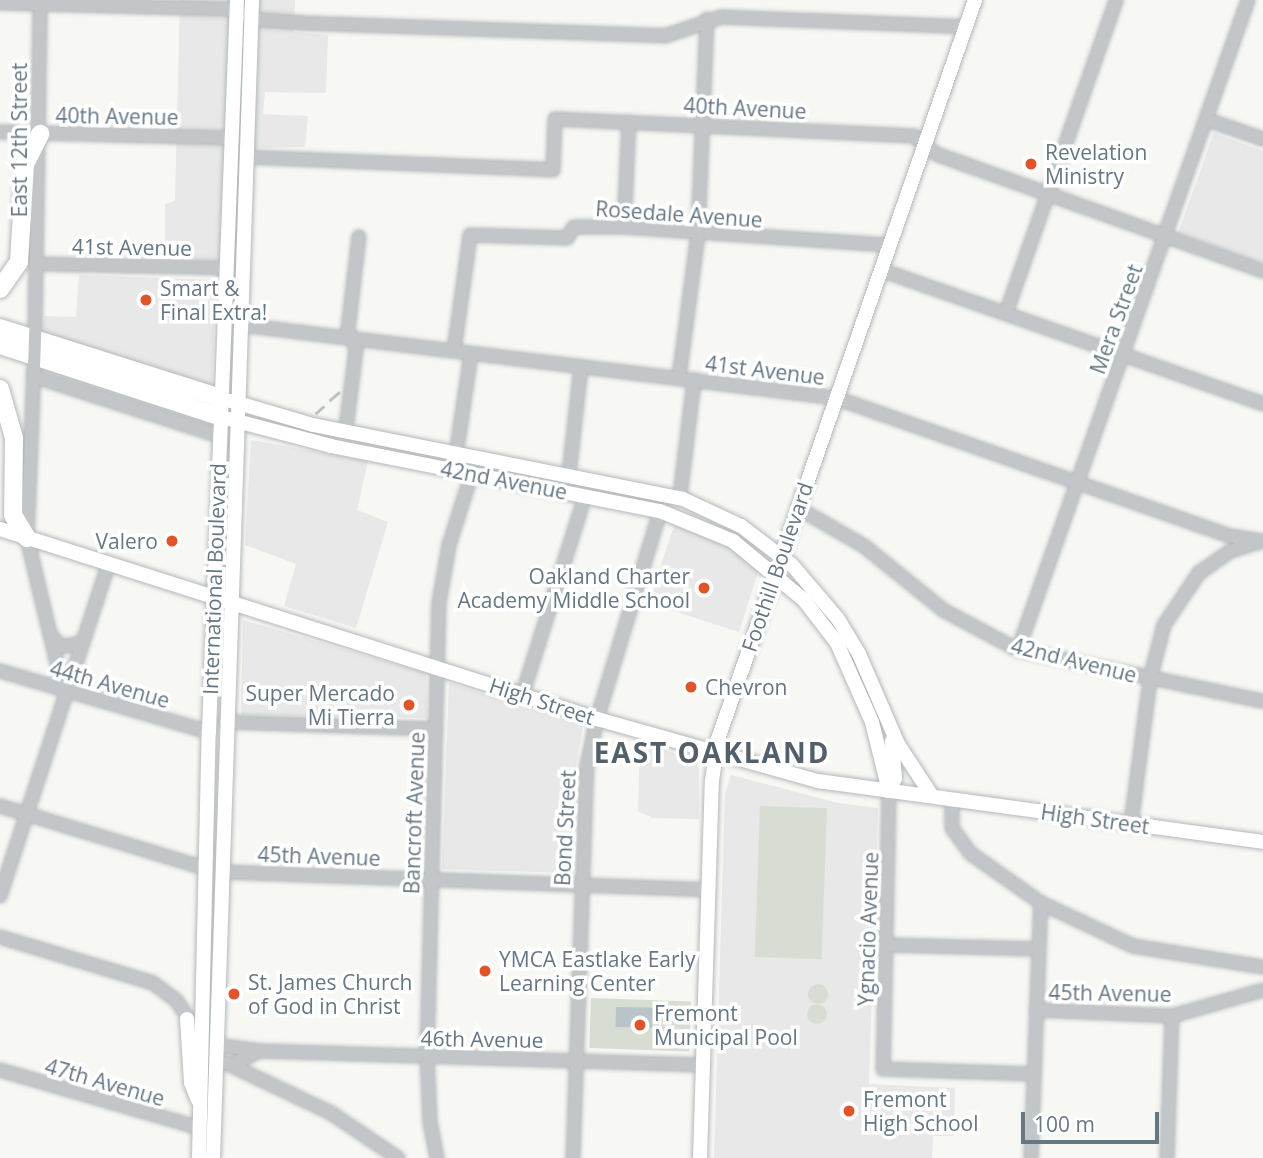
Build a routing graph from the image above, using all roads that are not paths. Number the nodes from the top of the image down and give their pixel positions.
1 (252, 0) edge
2 (975, 0) edge
3 (1116, 0) edge
4 (1248, 0) edge
5 (40, 2) edge
6 (0, 3) edge
7 (242, 10) edge
8 (707, 19) junction
9 (966, 27) junction
10 (1208, 120) junction
11 (629, 122) junction
12 (702, 125) junction
13 (0, 132) edge
14 (40, 134) junction
15 (233, 138) junction
16 (1263, 139) edge
17 (925, 145) junction
18 (246, 157) junction
19 (1047, 194) junction
20 (624, 227) junction
21 (698, 233) junction
22 (359, 237) dead end
23 (1165, 237) junction
24 (890, 245) junction
25 (37, 264) junction
26 (227, 268) junction
27 (881, 270) junction
28 (1263, 271) edge
29 (0, 289) edge
30 (1006, 313) junction
31 (241, 325) junction
32 (0, 328) edge
33 (352, 340) junction
34 (0, 345) edge
35 (454, 351) junction
36 (471, 354) junction
37 (1124, 355) junction
38 (581, 367) junction
39 (33, 372) junction
40 (679, 378) junction
41 (694, 380) junction
42 (0, 389) edge
43 (836, 398) junction
44 (230, 401) junction
45 (1263, 404) edge
46 (229, 419) junction
47 (347, 421) dead end
48 (220, 436) junction
49 (458, 442) dead end
50 (570, 465) dead end
51 (536, 469) junction
52 (472, 474) junction
53 (1077, 481) junction
54 (681, 488) dead end
55 (638, 489) junction
56 (582, 506) dead end
57 (798, 508) junction
58 (660, 511) junction
59 (0, 529) edge
60 (1230, 536) junction
61 (27, 538) junction
62 (1263, 541) edge
63 (1230, 551) junction
64 (781, 555) junction
65 (109, 563) junction
66 (775, 573) junction
67 (215, 596) junction
68 (231, 601) junction
69 (50, 635) junction
70 (80, 643) junction
71 (1018, 650) junction
72 (437, 667) junction
73 (0, 671) edge
74 (1150, 679) junction
75 (64, 692) junction
76 (522, 696) junction
77 (1263, 701) edge
78 (885, 716) junction
79 (597, 719) junction
80 (225, 722) junction
81 (436, 729) junction
82 (209, 732) junction
83 (715, 752) junction
84 (889, 791) junction
85 (932, 796) junction
86 (952, 799) junction
87 (0, 806) edge
88 (25, 814) junction
89 (1131, 824) junction
90 (1263, 842) edge
91 (215, 871) junction
92 (430, 879) junction
93 (581, 884) junction
94 (709, 890) junction
95 (0, 897) edge
96 (1041, 903) junction
97 (0, 937) edge
98 (887, 945) junction
99 (1038, 949) junction
100 (1263, 967) edge
101 (1263, 989) edge
102 (1036, 1010) junction
103 (1172, 1016) junction
104 (187, 1019) junction
105 (212, 1047) junction
106 (260, 1051) junction
107 (427, 1057) junction
108 (578, 1060) junction
109 (231, 1065) junction
110 (704, 1065) junction
111 (0, 1070) edge
112 (1034, 1074) junction
113 (200, 1105) junction
114 (200, 1128) junction
115 (199, 1158) edge
116 (213, 1158) edge
117 (398, 1158) edge
118 (438, 1158) edge
119 (573, 1158) edge
120 (700, 1158) edge
121 (1031, 1158) edge
122 (1167, 1158) edge

1 - 7 main road, International Boulevard
2 - 9 main road, Foothill Boulevard
3 - 19 street
4 - 10 street, Mera Street
5 - 6 street
5 - 7 street
5 - 14 street, East 12th Street
7 - 8 street
7 - 15 main road, International Boulevard
7 - 18 main road, International Boulevard
8 - 9 street
8 - 12 street
9 - 17 main road, Foothill Boulevard
10 - 16 street
10 - 23 street, Mera Street
11 - 12 street, 40th Avenue
11 - 18 street, 40th Avenue
11 - 20 street
12 - 17 street, 40th Avenue
12 - 21 street
13 - 14 street, 40th Avenue
14 - 15 street, 40th Avenue
14 - 25 street, East 12th Street
14 - 29 highway
15 - 26 main road, International Boulevard
17 - 19 street, 40th Avenue
17 - 24 main road, Foothill Boulevard
18 - 31 main road, International Boulevard
19 - 23 street, 40th Avenue
19 - 30 street
20 - 21 street, Rosedale Avenue
20 - 35 street, Rosedale Avenue
21 - 24 street, Rosedale Avenue
21 - 40 street
22 - 33 street
23 - 28 street, 40th Avenue
23 - 37 street, Mera Street
24 - 27 main road, Foothill Boulevard
25 - 26 street, 41st Avenue
25 - 39 street, East 12th Street, bridge
26 - 44 main road, International Boulevard
27 - 30 street
27 - 43 main road, Foothill Boulevard
30 - 37 street
31 - 33 street, 41st Avenue
31 - 44 main road, International Boulevard
32 - 44 highway
33 - 35 street, 41st Avenue
33 - 47 street
34 - 46 highway
35 - 36 street, 41st Avenue
36 - 38 street, 41st Avenue
36 - 49 street
37 - 45 street
37 - 53 street, Mera Street
38 - 40 street, 41st Avenue
38 - 50 street
39 - 48 street
39 - 61 street, East 12th Street
40 - 41 street, 41st Avenue
41 - 43 street, 41st Avenue
41 - 54 street
42 - 61 highway
43 - 53 street, 41st Avenue
43 - 57 main road, Foothill Boulevard
44 - 46 main road, International Boulevard
44 - 51 main road, 42nd Avenue
46 - 48 main road, International Boulevard
46 - 52 main road, 42nd Avenue
46 - 68 main road, International Boulevard
48 - 67 main road, International Boulevard
51 - 52 main road
51 - 55 main road, 42nd Avenue
52 - 58 main road, 42nd Avenue
52 - 72 street, Bancroft Avenue
53 - 60 street, 41st Avenue
53 - 71 street, Mera Street
55 - 58 main road
55 - 64 main road, 42nd Avenue
56 - 76 street
57 - 64 main road, Foothill Boulevard
57 - 71 street, 42nd Avenue
58 - 66 main road, 42nd Avenue
58 - 79 street, Bond Street
59 - 61 main road, High Street
60 - 62 street, 41st Avenue
60 - 63 street
61 - 65 main road, High Street
61 - 69 street, East 12th Street
62 - 63 street
63 - 74 street
64 - 66 main road, Foothill Boulevard
64 - 78 main road, 42nd Avenue
65 - 67 main road, High Street
65 - 70 street
66 - 83 main road, Foothill Boulevard
66 - 84 main road, 42nd Avenue
67 - 68 main road, High Street
67 - 82 main road, International Boulevard
68 - 72 main road, High Street
68 - 80 main road, International Boulevard
69 - 70 street
69 - 75 street, East 12th Street
70 - 75 street
71 - 74 street, 42nd Avenue
72 - 76 main road, High Street
72 - 81 street, Bancroft Avenue
73 - 75 street, 44th Avenue
74 - 77 street, 42nd Avenue
74 - 89 street
75 - 82 street, 44th Avenue
75 - 88 street
76 - 79 main road, High Street
78 - 84 main road
78 - 85 main road
79 - 83 main road, High Street
79 - 93 street, Bond Street
80 - 81 street
80 - 91 main road, International Boulevard
81 - 92 street, Bancroft Avenue
82 - 91 main road, International Boulevard
83 - 84 main road, High Street
83 - 94 main road, Foothill Boulevard
84 - 85 main road, High Street
84 - 98 street, Ygnacio Avenue
85 - 86 main road, High Street
86 - 89 main road, High Street
86 - 96 street
87 - 88 street, 45th Avenue
88 - 91 street, 45th Avenue
88 - 95 street
89 - 90 main road, High Street
91 - 92 street, 45th Avenue
91 - 105 main road, International Boulevard
92 - 93 street, 45th Avenue
92 - 107 street, Bancroft Avenue
93 - 94 street, 45th Avenue
93 - 108 street, Bond Street
94 - 110 main road, Foothill Boulevard
96 - 99 street
96 - 100 street
97 - 104 street
98 - 99 street
98 - 112 street, Ygnacio Avenue
99 - 102 street
101 - 103 street, 45th Avenue
102 - 103 street, 45th Avenue
102 - 112 street
103 - 122 street
104 - 105 street
104 - 113 main road
105 - 106 street, 46th Avenue
105 - 109 street
105 - 113 main road, International Boulevard
105 - 116 main road, International Boulevard
106 - 107 street, 46th Avenue
106 - 109 street, 46th Avenue
107 - 108 street, 46th Avenue
107 - 118 street, Bancroft Avenue
108 - 110 street, 46th Avenue
108 - 119 street, Bond Street
109 - 117 street
110 - 120 main road, Foothill Boulevard
111 - 114 street, 47th Avenue
112 - 121 street
113 - 114 main road, International Boulevard
114 - 115 main road, International Boulevard

